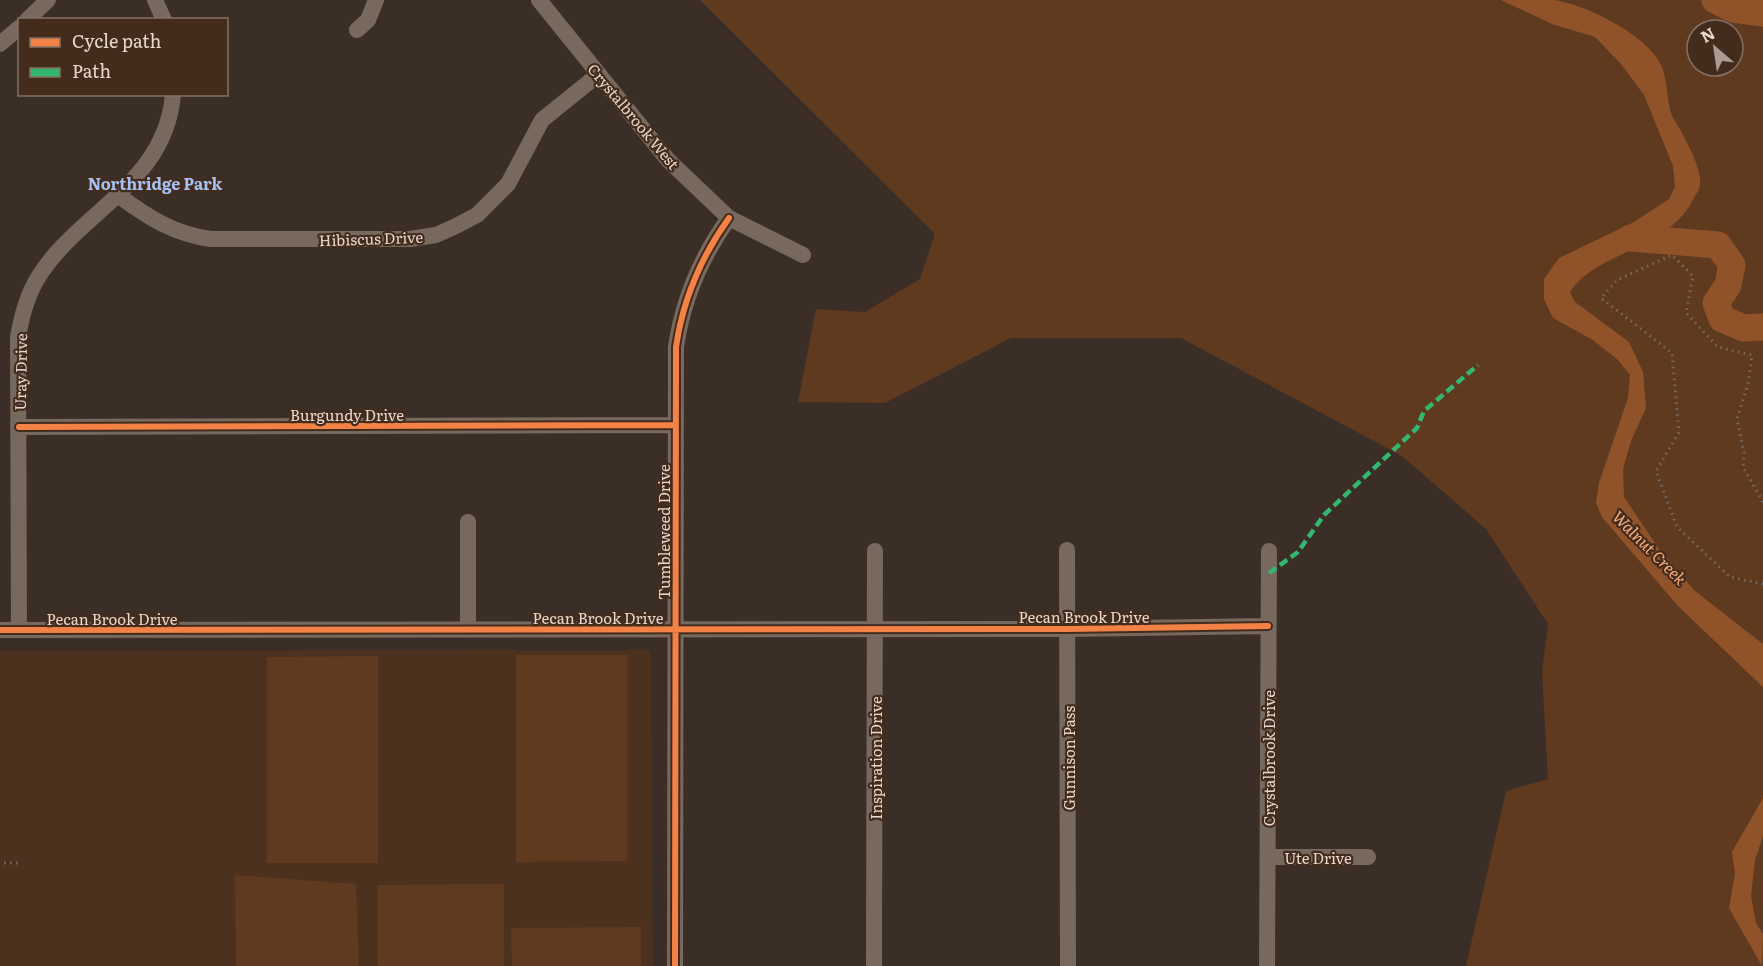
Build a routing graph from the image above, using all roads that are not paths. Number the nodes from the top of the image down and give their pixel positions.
1 (48, 0) edge
2 (155, 0) edge
3 (376, 0) edge
4 (539, 0) edge
5 (29, 18) edge
6 (163, 18) edge
7 (18, 29) edge
8 (357, 30) dead end
9 (0, 44) edge
10 (599, 74) junction
11 (172, 96) edge
12 (119, 196) junction
13 (729, 218) junction
14 (803, 255) dead end
15 (674, 425) junction
16 (19, 427) junction
17 (468, 522) dead end
18 (1067, 550) dead end
19 (875, 551) dead end
20 (1269, 551) dead end
21 (1268, 626) junction
22 (875, 627) junction
23 (675, 628) junction
24 (468, 629) junction
25 (1067, 629) junction
26 (0, 630) edge
27 (19, 630) junction
28 (1368, 856) dead end
29 (1268, 857) junction
30 (675, 966) edge
31 (874, 966) edge
32 (1068, 966) edge
33 (1268, 966) edge

1 - 5 street
2 - 6 street
3 - 8 street
4 - 10 street, Crystalbrook West
7 - 9 street
10 - 12 street, Hibiscus Drive
10 - 13 street, Crystalbrook West
11 - 12 street, Uray Drive
12 - 16 street, Uray Drive
13 - 14 street, Crystalbrook West
13 - 15 street, Tumbleweed Drive
15 - 16 street, Burgundy Drive
15 - 23 street, Tumbleweed Drive
16 - 27 street, Uray Drive
17 - 24 street
18 - 25 street, Gunnison Pass
19 - 22 street, Inspiration Drive
20 - 21 street, Crystalbrook Drive
21 - 25 street, Pecan Brook Drive
21 - 29 street, Crystalbrook Drive
22 - 23 street, Pecan Brook Drive
22 - 25 street, Pecan Brook Drive
22 - 31 street, Inspiration Drive
23 - 24 street, Pecan Brook Drive
23 - 30 street, Tumbleweed Drive
24 - 27 street, Pecan Brook Drive
25 - 32 street, Gunnison Pass
26 - 27 street, Pecan Brook Drive
28 - 29 street, Ute Drive
29 - 33 street, Crystalbrook Drive

